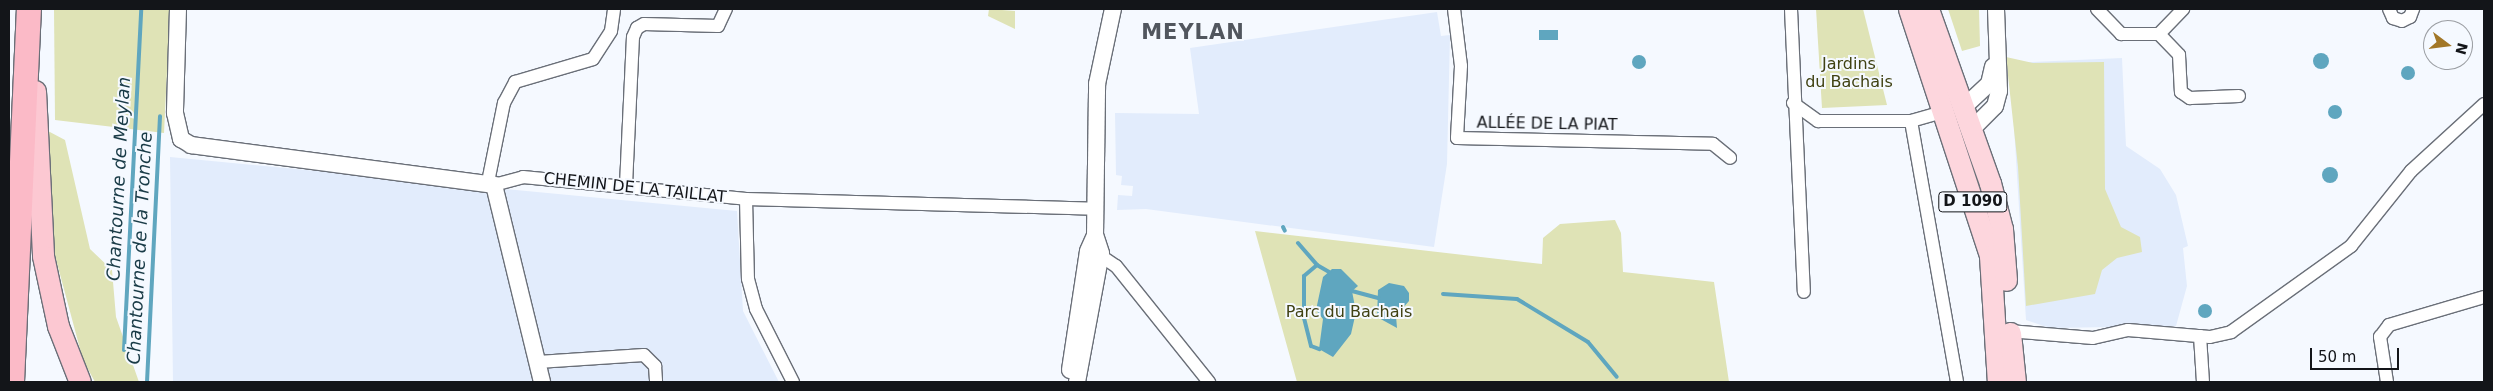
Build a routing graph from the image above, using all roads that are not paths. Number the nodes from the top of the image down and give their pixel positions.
1 (29, 9) edge
2 (33, 9) edge
3 (178, 9) edge
4 (614, 9) edge
5 (726, 9) edge
6 (1113, 9) edge
7 (1454, 9) edge
8 (1791, 9) edge
9 (1910, 9) edge
10 (1928, 9) edge
11 (1996, 9) edge
12 (2097, 9) edge
13 (2183, 9) edge
14 (2389, 9) edge
15 (2413, 9) edge
16 (2159, 34) junction
17 (1996, 52) junction
18 (2239, 96) dead end
19 (1793, 103) junction
20 (2484, 104) edge
21 (1965, 106) junction
22 (1944, 119) junction
23 (1916, 120) junction
24 (1973, 128) junction
25 (1730, 158) dead end
26 (491, 184) junction
27 (626, 185) junction
28 (746, 199) junction
29 (1095, 209) junction
30 (1094, 252) junction
31 (1804, 292) dead end
32 (2484, 297) edge
33 (2010, 331) junction
34 (2200, 336) junction
35 (538, 362) junction
36 (12, 382) edge
37 (80, 382) edge
38 (542, 382) edge
39 (656, 382) edge
40 (793, 382) edge
41 (1068, 382) edge
42 (1077, 382) edge
43 (1209, 382) edge
44 (1957, 382) edge
45 (1998, 382) edge
46 (2015, 382) edge
47 (2203, 382) edge
48 (2387, 382) edge

1 - 36 highway
2 - 37 highway
3 - 26 street, CHEMIN DE LA TAILLAT
4 - 26 street
5 - 27 street
6 - 29 street
7 - 25 street, ALLÉE DE LA PIAT
8 - 19 street
9 - 22 main road, D 1090
10 - 21 main road, D 1090
11 - 17 street
12 - 16 street
13 - 16 street
14 - 15 street
16 - 18 street
17 - 21 street
17 - 24 street
19 - 23 street
19 - 31 street
20 - 34 street
21 - 22 main road
21 - 24 main road, D 1090
22 - 23 street
22 - 24 main road
22 - 45 main road, D 1090
23 - 44 street
24 - 33 main road, D 1090
26 - 27 street, CHEMIN DE LA TAILLAT
26 - 35 street
27 - 28 street, CHEMIN DE LA TAILLAT
28 - 29 street, CHEMIN DE LA TAILLAT
28 - 40 street
29 - 30 street
30 - 41 street
30 - 42 street
30 - 43 street
32 - 48 street
33 - 34 street
33 - 46 main road, D 1090
34 - 47 street
35 - 38 street
35 - 39 street

